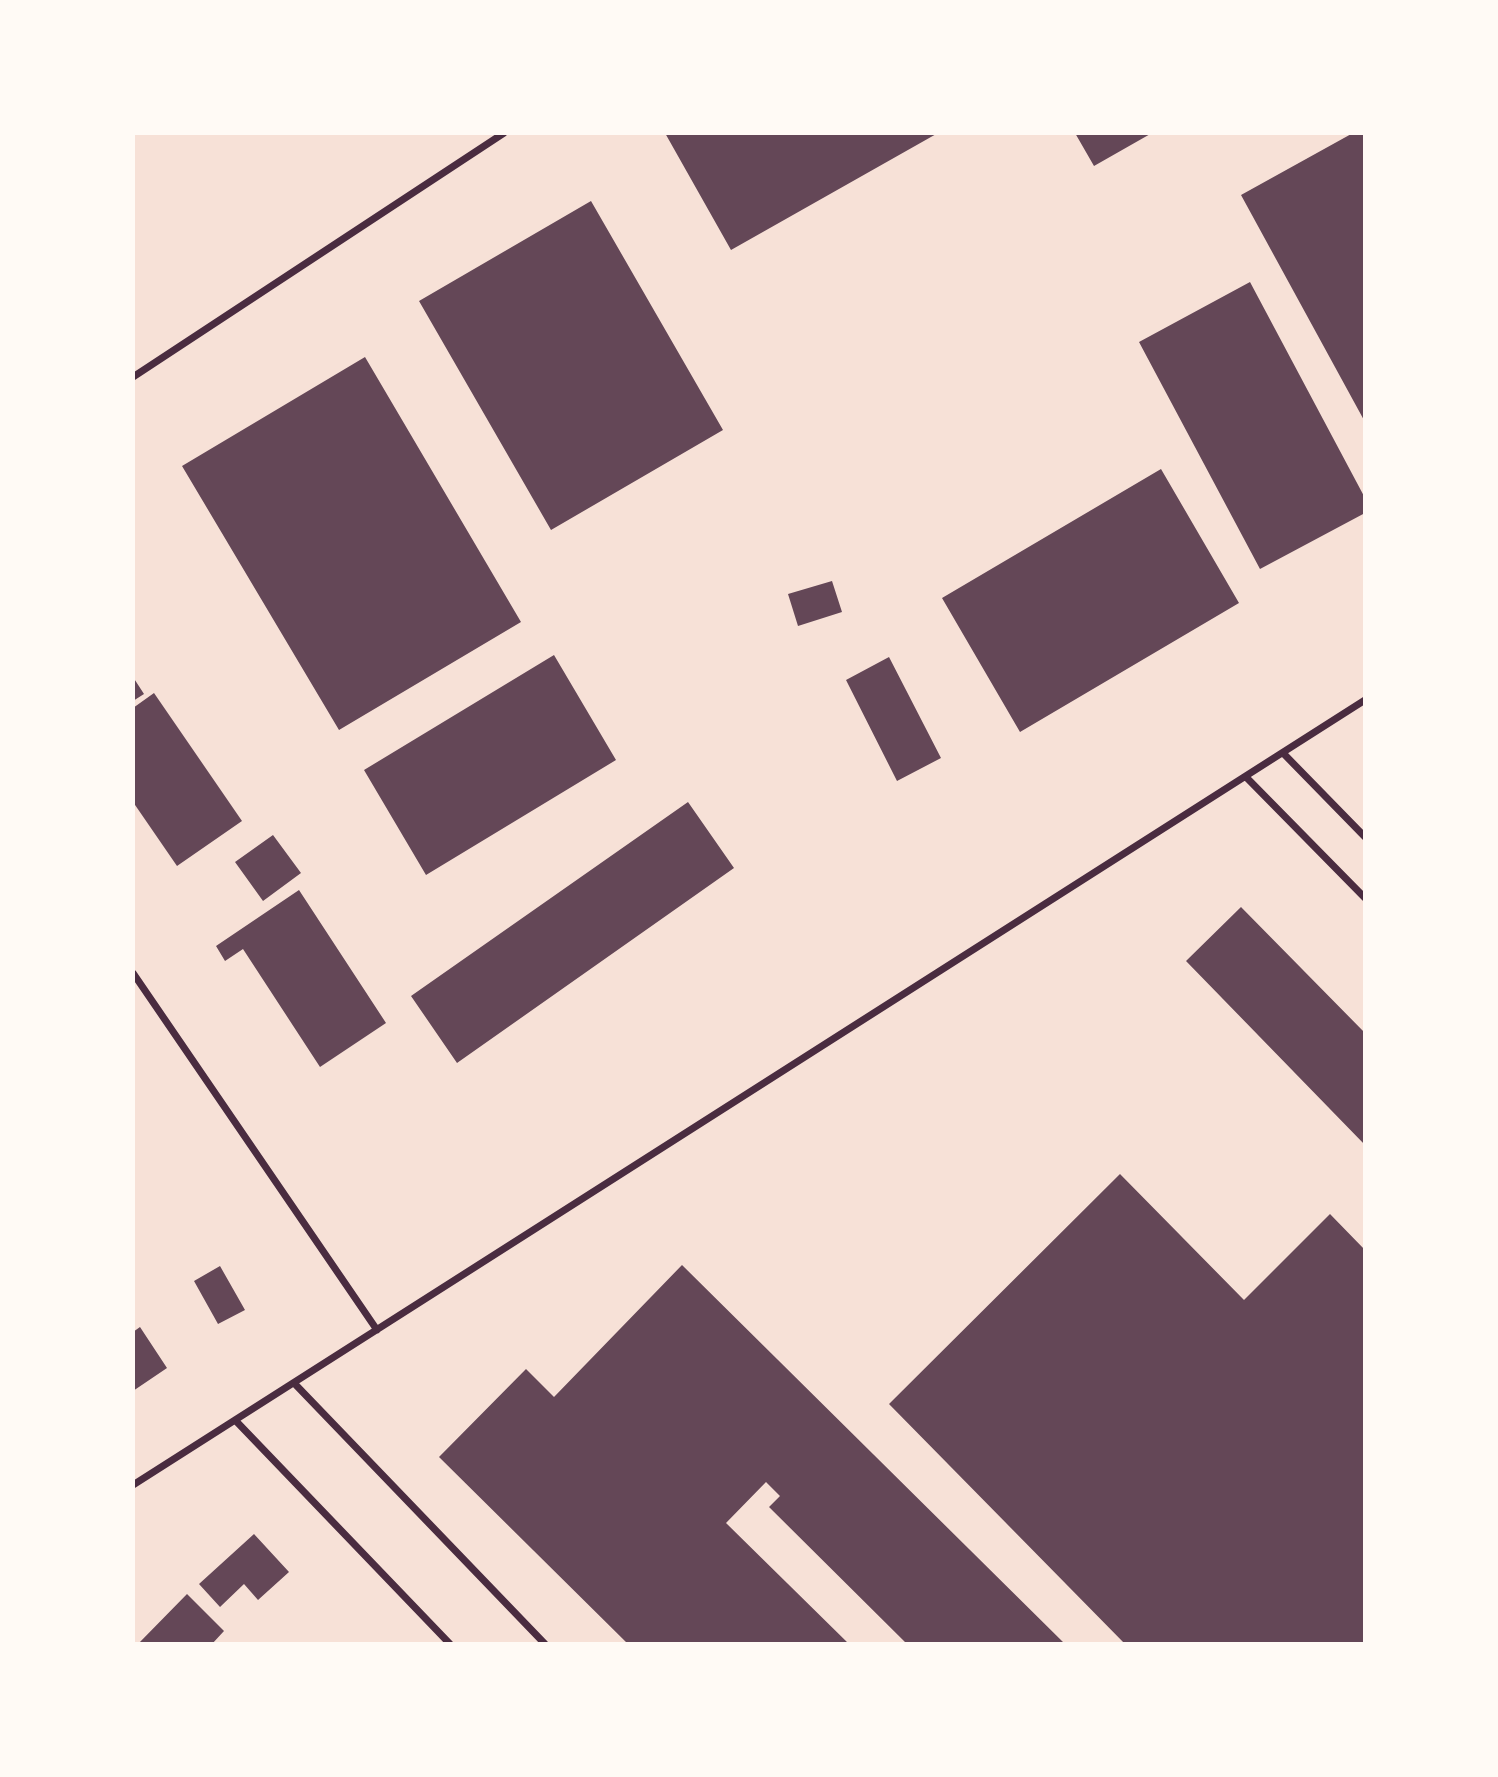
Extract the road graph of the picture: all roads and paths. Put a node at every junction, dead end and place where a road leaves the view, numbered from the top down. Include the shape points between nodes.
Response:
1 (504, 133) edge
2 (133, 377) edge
3 (1365, 700) edge
4 (1283, 753) junction
5 (1246, 777) junction
6 (1365, 837) edge
7 (1365, 898) edge
8 (133, 973) edge
9 (377, 1330) junction
10 (294, 1383) junction
11 (235, 1420) junction
12 (133, 1485) edge
13 (450, 1644) edge
14 (545, 1644) edge

1 - 2 street
3 - 4 street
4 - 5 street
4 - 6 street
5 - 7 street
5 - 9 street
8 - 9 street
9 - 10 street
10 - 11 street
10 - 14 street
11 - 12 street
11 - 13 street

